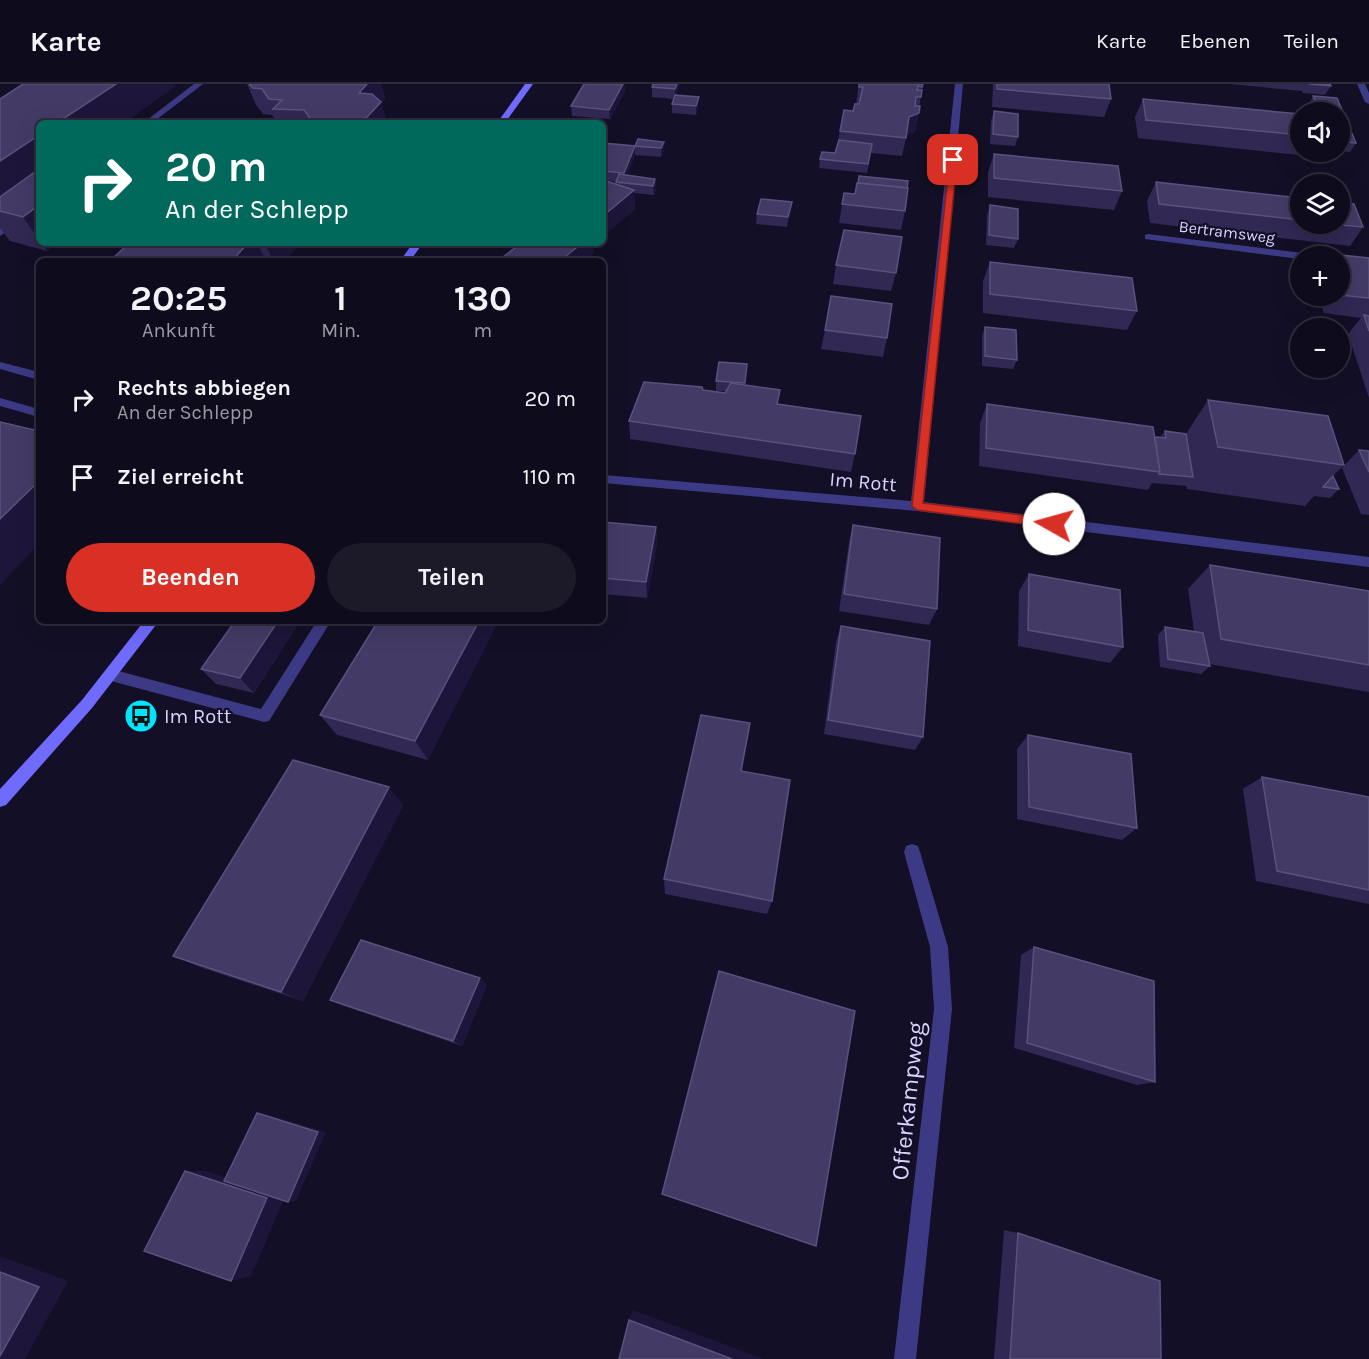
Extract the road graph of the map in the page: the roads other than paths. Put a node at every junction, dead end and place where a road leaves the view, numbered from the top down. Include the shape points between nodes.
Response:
1 (199, 84) edge
2 (529, 84) edge
3 (959, 84) edge
4 (1361, 84) edge
5 (1369, 102) edge
6 (151, 120) edge
7 (503, 120) edge
8 (36, 206) edge
9 (0, 233) edge
10 (1148, 237) dead end
11 (1290, 254) edge
12 (0, 365) edge
13 (36, 375) edge
14 (0, 402) edge
15 (36, 412) edge
16 (606, 479) edge
17 (917, 506) junction
18 (1369, 562) edge
19 (150, 624) edge
20 (322, 624) edge
21 (111, 675) junction
22 (0, 800) edge
23 (912, 852) dead end
24 (905, 1359) edge

1 - 6 street
2 - 7 main road
3 - 17 street
4 - 5 street
8 - 9 street
10 - 11 street, Bertramsweg
12 - 13 street
14 - 15 street
16 - 17 street, Im Rott
17 - 18 street, Im Rott
19 - 21 main road
20 - 21 street via 264,716
21 - 22 main road
23 - 24 street, Offerkampweg via 939,946 943,1009

